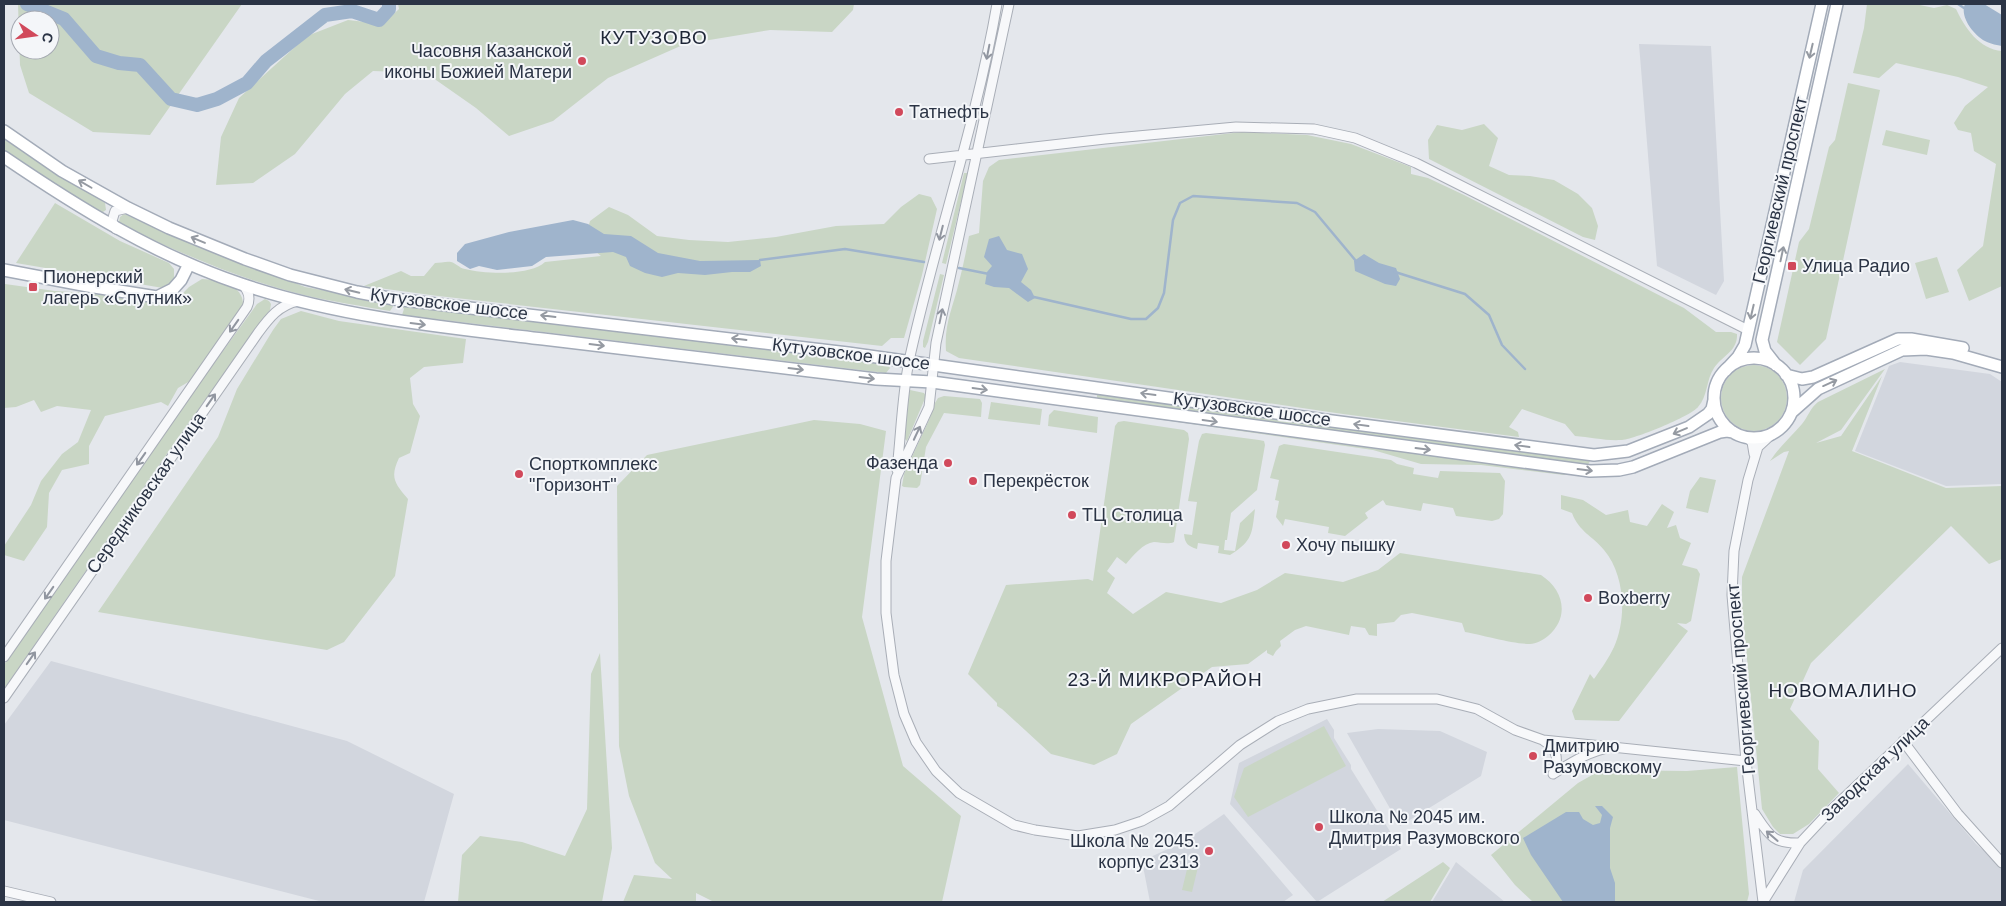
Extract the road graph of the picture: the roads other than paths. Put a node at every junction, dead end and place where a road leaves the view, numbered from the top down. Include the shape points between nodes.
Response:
1 (997, 4) edge
2 (1009, 4) edge
3 (1822, 4) edge
4 (1838, 4) edge
5 (4, 131) edge
6 (977, 153) junction
7 (961, 155) junction
8 (4, 157) edge
9 (929, 159) dead end
10 (128, 208) junction
11 (116, 229) junction
12 (189, 264) junction
13 (4, 270) edge
14 (241, 284) junction
15 (394, 299) junction
16 (299, 301) junction
17 (392, 320) junction
18 (1748, 330) junction
19 (909, 361) junction
20 (933, 364) junction
21 (1776, 365) junction
22 (2002, 367) edge
23 (1725, 371) junction
24 (1786, 375) junction
25 (906, 381) junction
26 (932, 382) junction
27 (1714, 400) junction
28 (1792, 412) junction
29 (1733, 432) junction
30 (1771, 435) junction
31 (1747, 438) junction
32 (1754, 457) junction
33 (896, 478) junction
34 (2002, 648) edge
35 (4, 657) edge
36 (4, 698) edge
37 (1543, 740) junction
38 (1904, 742) junction
39 (1612, 747) junction
40 (1746, 761) junction
41 (1754, 811) junction
42 (1800, 843) junction
43 (2002, 863) edge
44 (4, 890) edge
45 (51, 902) edge
46 (1763, 902) edge

1 -> 7 street
2 - 6 street
3 -> 18 main road, Георгиевский проспект
21 -> 4 main road, Георгиевский проспект via 1765,351 1762,340
10 -> 5 main road, Кутузовское шоссе via 62,171
6 - 7 street
6 - 18 street via 1236,127 1314,129 1355,138 1416,164
20 -> 6 street
7 - 9 street
7 -> 19 street
8 - 11 main road, Кутузовское шоссе via 69,202
10 - 11 street via 116,211 112,220
15 -> 10 main road, Кутузовское шоссе via 290,275
11 - 12 main road, Кутузовское шоссе
12 - 13 main road via 174,289 157,297
12 - 14 main road, Кутузовское шоссе
14 - 16 main road, Кутузовское шоссе
14 -> 35 street, Середниковская улица via 249,296 246,307
15 - 17 main road via 399,306
19 -> 15 main road, Кутузовское шоссе
16 - 17 main road, Кутузовское шоссе
36 -> 16 street, Середниковская улица via 258,333 279,308
17 -> 25 main road, Кутузовское шоссе
18 - 23 main road, Георгиевский проспект via 1744,348
19 - 20 main road, Кутузовское шоссе
19 - 25 street
20 - 26 street
27 -> 20 main road, Кутузовское шоссе via 1708,414 1689,427 1628,451 1594,455
21 - 23 main road via 1752,359 1738,362
21 - 24 main road
22 - 24 main road via 1968,349 1910,339 1898,340 1813,378
28 -> 22 main road via 1818,389 1902,350 1953,353
23 - 27 main road via 1717,384
24 - 28 main road via 1794,395
25 - 26 main road, Кутузовское шоссе
25 - 33 street
26 -> 29 main road, Кутузовское шоссе via 1590,471 1619,470 1720,432
33 -> 26 street via 929,407
27 - 29 main road via 1722,422
28 - 30 main road
29 - 31 main road
30 - 31 main road
30 - 32 street via 1758,447
31 - 32 street via 1754,447
32 - 40 street, Георгиевский проспект via 1732,574
33 - 37 street via 886,561 886,613 890,653 904,714 916,742 943,778 975,804 1014,825 1078,836 1115,830 1142,821 1169,806 1240,745 1272,724 1308,709 1358,698 1437,698 1477,709 1515,730
34 - 38 street, Заводская улица
37 - 39 street
37 - 39 street via 1556,751 1553,774 1595,750
38 - 42 street, Заводская улица
38 - 43 street via 1958,814
39 - 40 street
40 - 41 street, Георгиевский проспект
42 -> 41 street via 1778,842 1768,834
41 - 46 street, Георгиевский проспект
42 - 46 street, Заводская улица
44 - 45 street

